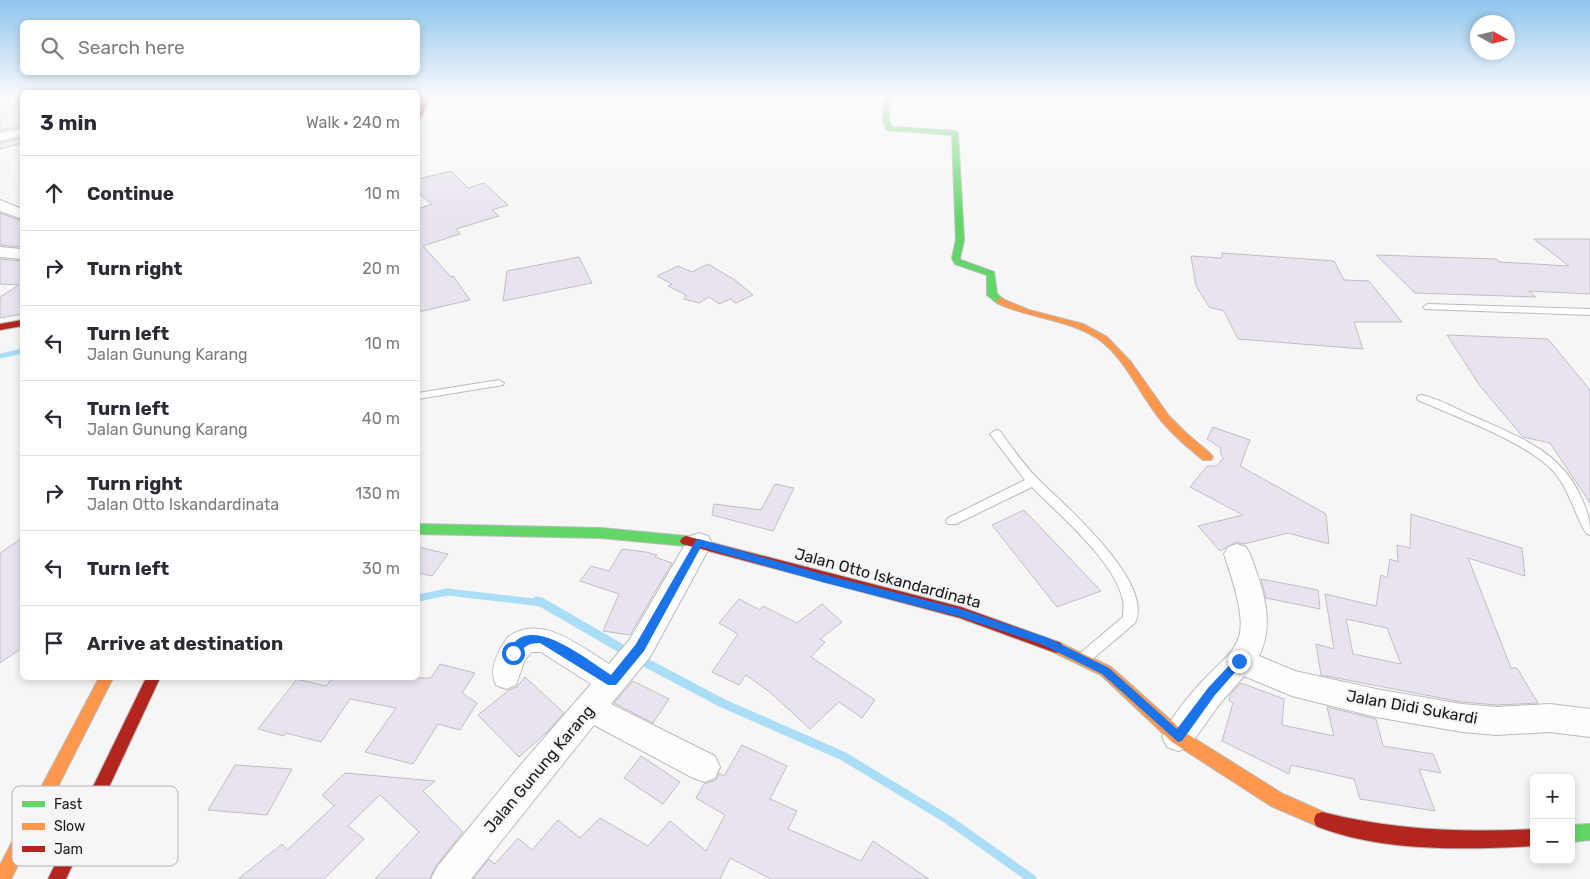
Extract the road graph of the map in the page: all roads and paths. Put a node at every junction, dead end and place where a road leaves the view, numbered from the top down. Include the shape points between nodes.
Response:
1 (955, 137) edge
2 (0, 163) edge
3 (0, 174) edge
4 (0, 205) edge
5 (20, 213) edge
6 (0, 252) edge
7 (20, 254) edge
8 (1428, 307) dead end
9 (1590, 312) edge
10 (20, 323) edge
11 (0, 327) edge
12 (499, 383) dead end
13 (420, 396) edge
14 (1422, 398) dead end
15 (996, 434) dead end
16 (1207, 457) dead end
17 (1032, 481) junction
18 (952, 521) dead end
19 (420, 529) edge
20 (1590, 530) edge
21 (699, 543) junction
22 (1237, 554) dead end
23 (1083, 659) junction
24 (1239, 661) junction
25 (627, 663) junction
26 (506, 676) dead end
27 (105, 680) edge
28 (152, 680) edge
29 (590, 708) junction
30 (1590, 723) edge
31 (1178, 737) junction
32 (704, 767) dead end
33 (50, 786) edge
34 (101, 786) edge
35 (1590, 832) edge
36 (1575, 834) edge
37 (1530, 837) edge
38 (12, 860) edge
39 (63, 866) edge
40 (2, 879) edge
41 (57, 879) edge
42 (449, 879) edge

1 - 16 main road via 960,240 958,262 991,274 992,295 1002,302 1084,327 1100,336 1141,381 1169,423
2 - 3 path via 12,170
4 - 5 street
6 - 7 street
8 - 9 lane
10 - 11 main road
12 - 13 lane
14 - 20 lane via 1548,460 1563,475
15 - 17 lane
17 - 18 lane
17 - 23 lane via 1092,541 1113,567 1131,600 1130,619
19 - 21 main road, Jalan Otto Iskandardinata via 619,534
21 - 23 main road, Jalan Otto Iskandardinata via 970,616 1044,641
21 - 25 street, Jalan Gunung Karang
22 - 24 street via 1249,594 1253,638
23 - 31 main road, Jalan Otto Iskandardinata via 1106,671
24 - 30 street, Jalan Didi Sukardi via 1292,683 1386,705 1462,718 1498,721 1550,718
24 - 31 street
25 - 26 street via 530,639 516,648 508,661
25 - 29 street, Jalan Gunung Karang
27 - 33 main road
28 - 34 main road
29 - 32 street
29 - 42 street, Jalan Gunung Karang
31 - 37 main road, Jalan Otto Iskandardinata via 1277,800 1355,830 1438,840
35 - 36 main road
38 - 40 main road
39 - 41 main road

